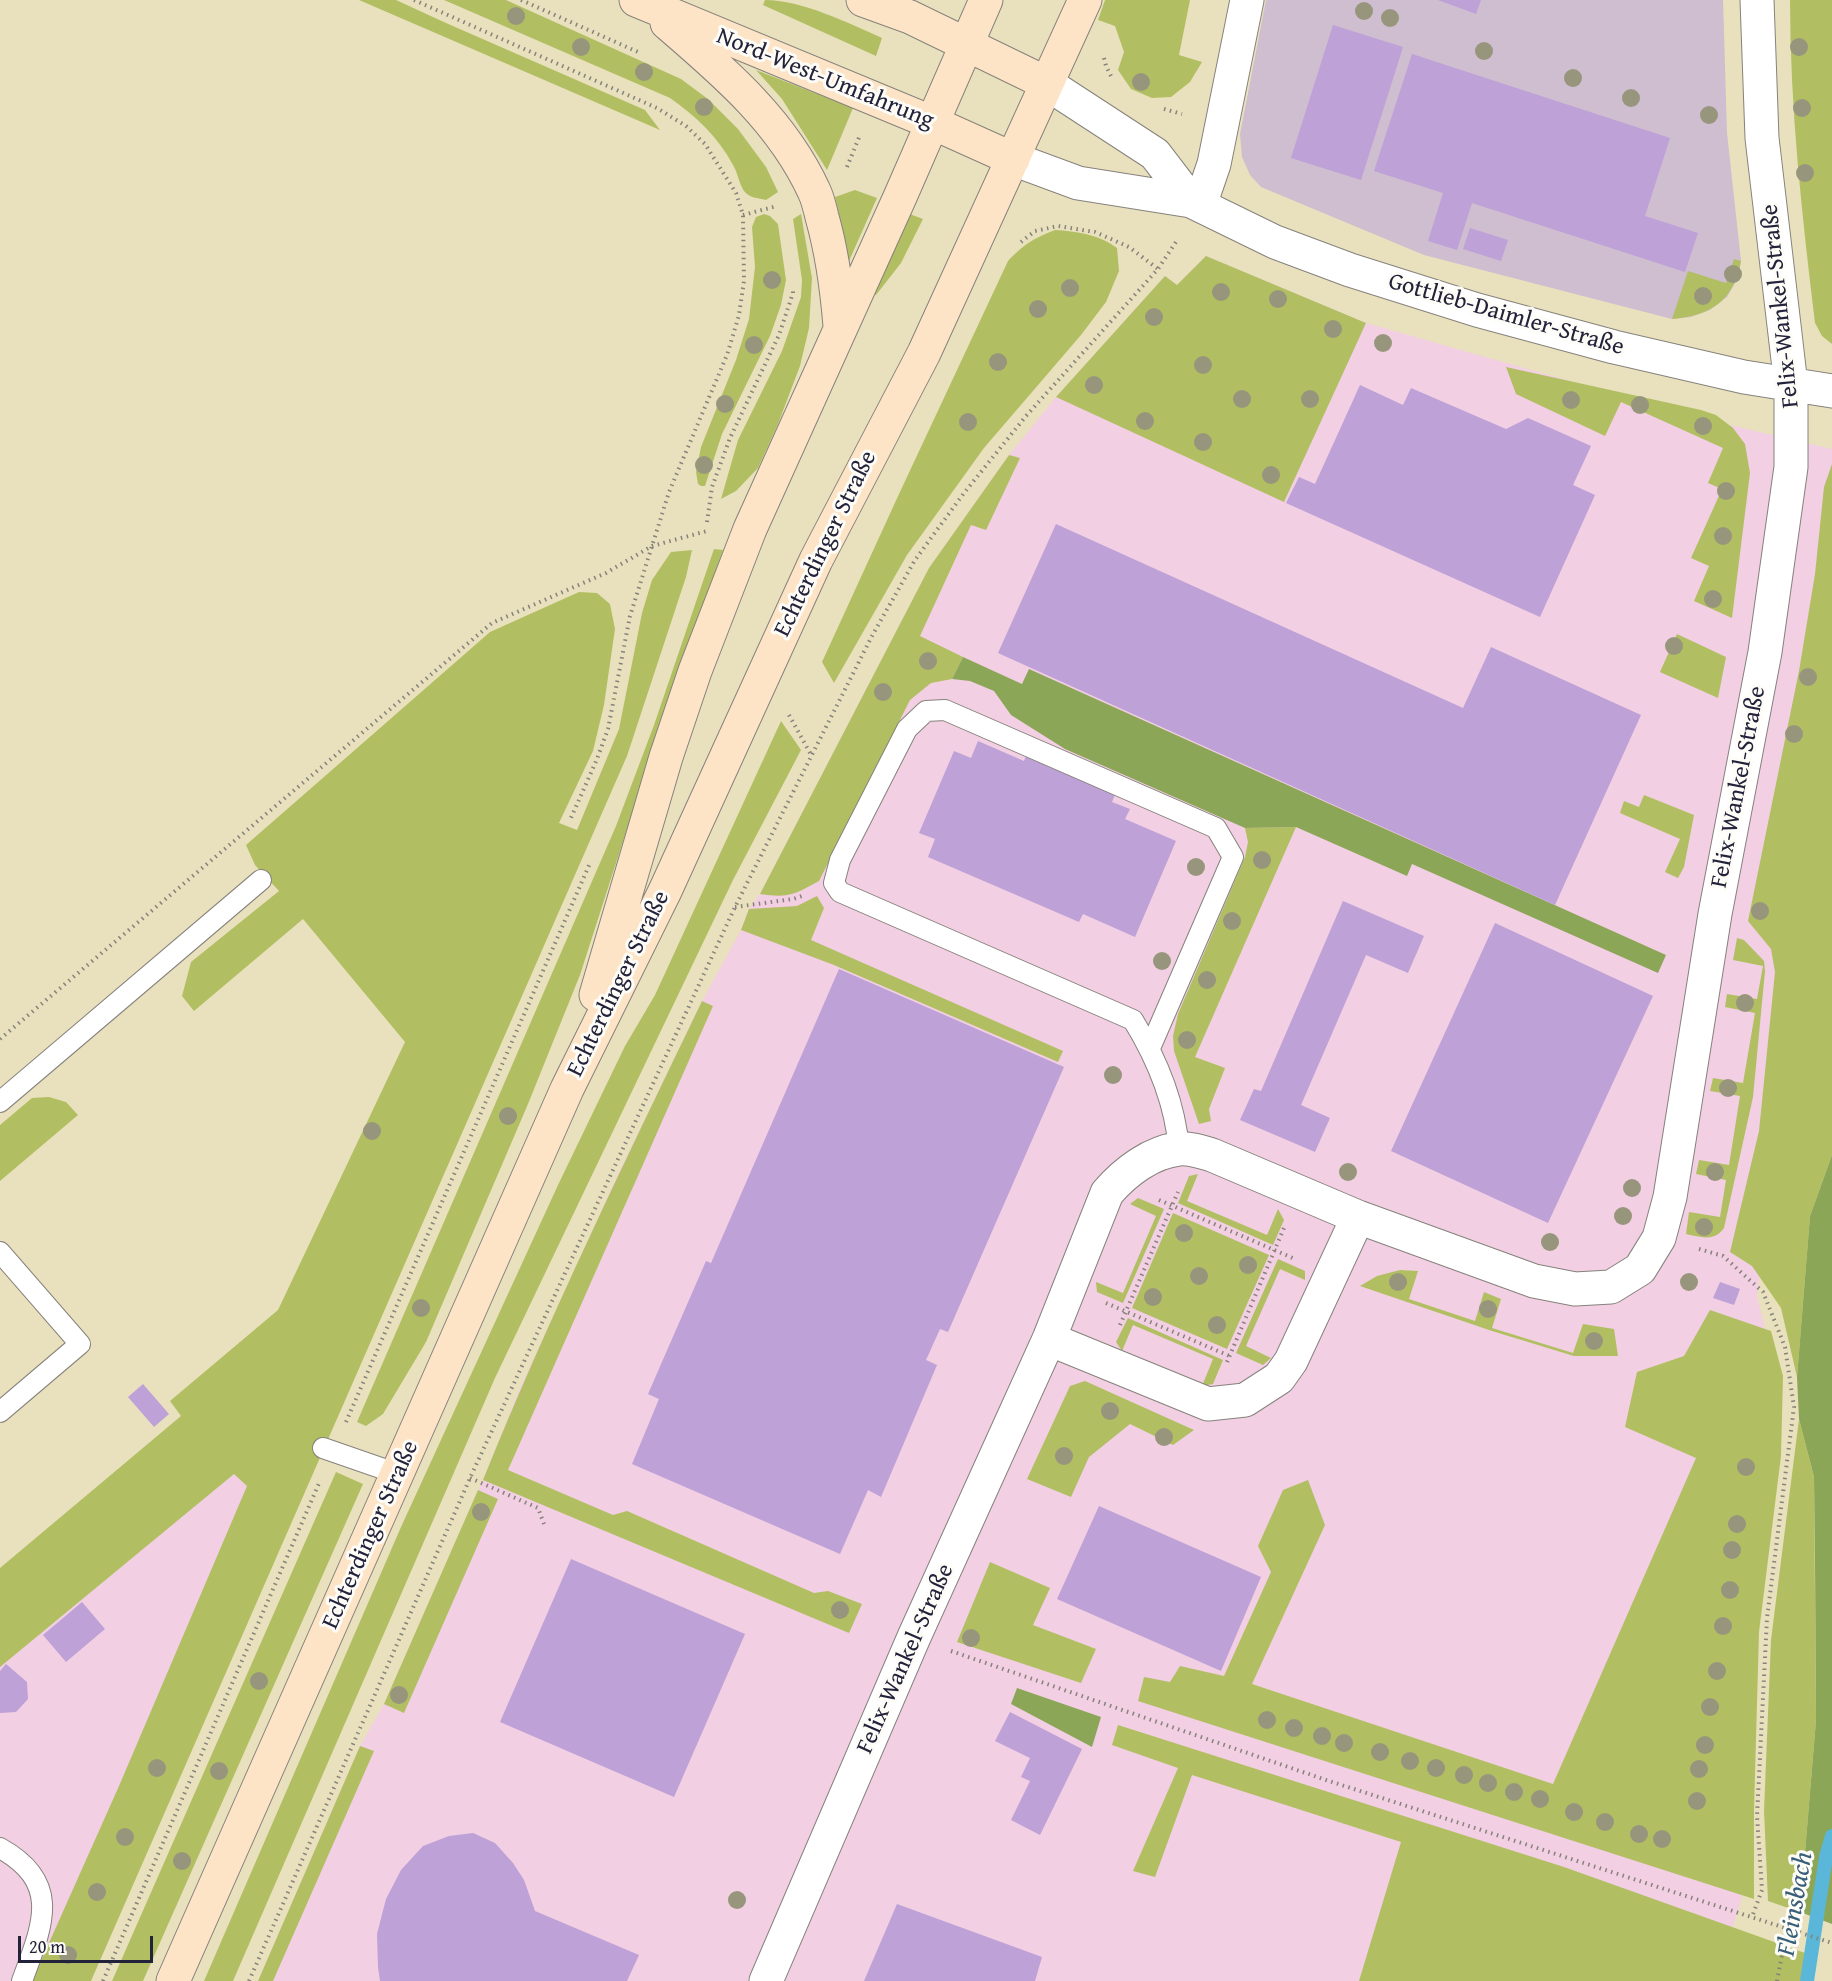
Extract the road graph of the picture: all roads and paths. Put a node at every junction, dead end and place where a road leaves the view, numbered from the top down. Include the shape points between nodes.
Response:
1 (414, 0) edge
2 (863, 0) edge
3 (986, 0) edge
4 (1247, 0) edge
5 (1757, 0) edge
6 (640, 2) edge
7 (1079, 13) edge
8 (966, 45) junction
9 (1115, 82) dead end
10 (1046, 83) junction
11 (1161, 108) dead end
12 (933, 123) junction
13 (1222, 126) junction
14 (1013, 159) junction
15 (1196, 203) junction
16 (784, 204) dead end
17 (743, 215) junction
18 (792, 282) dead end
19 (840, 326) junction
20 (1791, 385) junction
21 (1832, 391) edge
22 (750, 529) junction
23 (706, 531) junction
24 (704, 542) dead end
25 (652, 546) junction
26 (571, 818) dead end
27 (593, 855) dead end
28 (261, 880) dead end
29 (793, 899) dead end
30 (735, 907) junction
31 (0, 1039) edge
32 (1150, 1048) junction
33 (567, 1089) junction
34 (0, 1102) edge
35 (1187, 1150) junction
36 (1117, 1182) junction
37 (1300, 1192) junction
38 (1171, 1206) junction
39 (1358, 1217) junction
40 (1659, 1238) junction
41 (1275, 1251) junction
42 (0, 1252) edge
43 (1332, 1275) junction
44 (1070, 1287) junction
45 (1126, 1311) junction
46 (1049, 1339) junction
47 (1229, 1356) junction
48 (1104, 1362) junction
49 (1279, 1378) junction
50 (1208, 1404) junction
51 (0, 1412) edge
52 (328, 1449) junction
53 (398, 1474) junction
54 (470, 1478) junction
55 (544, 1524) dead end
56 (914, 1637) junction
57 (0, 1848) edge
58 (1752, 1917) junction
59 (1786, 1928) junction
60 (1832, 1943) edge
61 (22, 1981) edge
62 (103, 1981) edge
63 (173, 1981) edge
64 (249, 1981) edge
65 (766, 1981) edge
66 (1777, 1981) edge

1 - 17 path via 657,108 686,126 721,167
2 - 8 main road via 910,17
3 - 8 main road, Echterdinger Straße
4 - 13 street
5 - 20 street, Felix-Wankel-Straße via 1762,138
6 - 12 main road, Nord-West-Umfahrung
6 - 19 main road via 750,97 774,125 802,169 815,192 829,240
7 - 9 path via 1100,42
7 - 10 main road, Echterdinger Straße
8 - 10 main road
8 - 12 main road, Echterdinger Straße
10 - 14 main road, Echterdinger Straße
10 - 15 street, Gottlieb-Daimler-Straße via 1155,154
11 - 13 path
12 - 14 main road, Nord-West-Umfahrung
12 - 19 main road, Echterdinger Straße
13 - 15 street via 1214,164
14 - 15 street, Gottlieb-Daimler-Straße via 1078,183
14 - 33 main road, Echterdinger Straße via 924,352 816,560 665,891
15 - 20 street, Gottlieb-Daimler-Straße via 1275,242 1412,291 1614,347
15 - 30 path via 1158,269 1026,416 915,560 872,636
16 - 17 path
17 - 25 path via 744,281 739,315 669,492
18 - 23 path via 793,293 779,335 711,487
19 - 22 main road, Echterdinger Straße
20 - 21 street, Gottlieb-Daimler-Straße
20 - 40 street, Felix-Wankel-Straße via 1791,467 1765,652 1715,914 1670,1197
22 - 23 path
22 - 33 main road, Echterdinger Straße via 687,692
23 - 24 path
23 - 25 path
25 - 26 path via 630,616 608,729
25 - 31 path via 606,573 492,623
27 - 52 path
28 - 34 lane
29 - 30 path
30 - 54 path
32 - 32 lane via 1133,1020 840,892 834,883 840,860 907,729 926,711 945,710 1216,828 1233,857
32 - 35 lane
33 - 53 main road, Echterdinger Straße
35 - 36 street, Felix-Wankel-Straße via 1148,1159
35 - 37 street, Felix-Wankel-Straße via 1212,1155
35 - 38 path
36 - 38 path
36 - 44 street, Felix-Wankel-Straße via 1107,1193
37 - 39 street, Felix-Wankel-Straße
37 - 41 path
38 - 41 path
38 - 45 path
39 - 40 street, Felix-Wankel-Straße via 1534,1281 1575,1289 1611,1287 1640,1269
39 - 43 street
40 - 58 path via 1723,1256 1763,1292 1785,1347 1794,1407 1767,1618 1757,1816 1762,1890
41 - 43 path
41 - 47 path
42 - 51 lane via 80,1344
43 - 49 street
44 - 45 path
44 - 46 street, Felix-Wankel-Straße
45 - 47 path
45 - 48 path
46 - 48 street
46 - 56 street, Felix-Wankel-Straße
47 - 49 path
47 - 50 path
48 - 50 street
49 - 50 street via 1245,1400
52 - 53 lane
52 - 62 path
53 - 63 main road, Echterdinger Straße
54 - 55 path via 538,1508
54 - 64 path
56 - 58 path via 1326,1780
56 - 65 street, Felix-Wankel-Straße
57 - 61 lane via 32,1873 41,1890 43,1916
58 - 59 path
59 - 60 path
59 - 66 path

